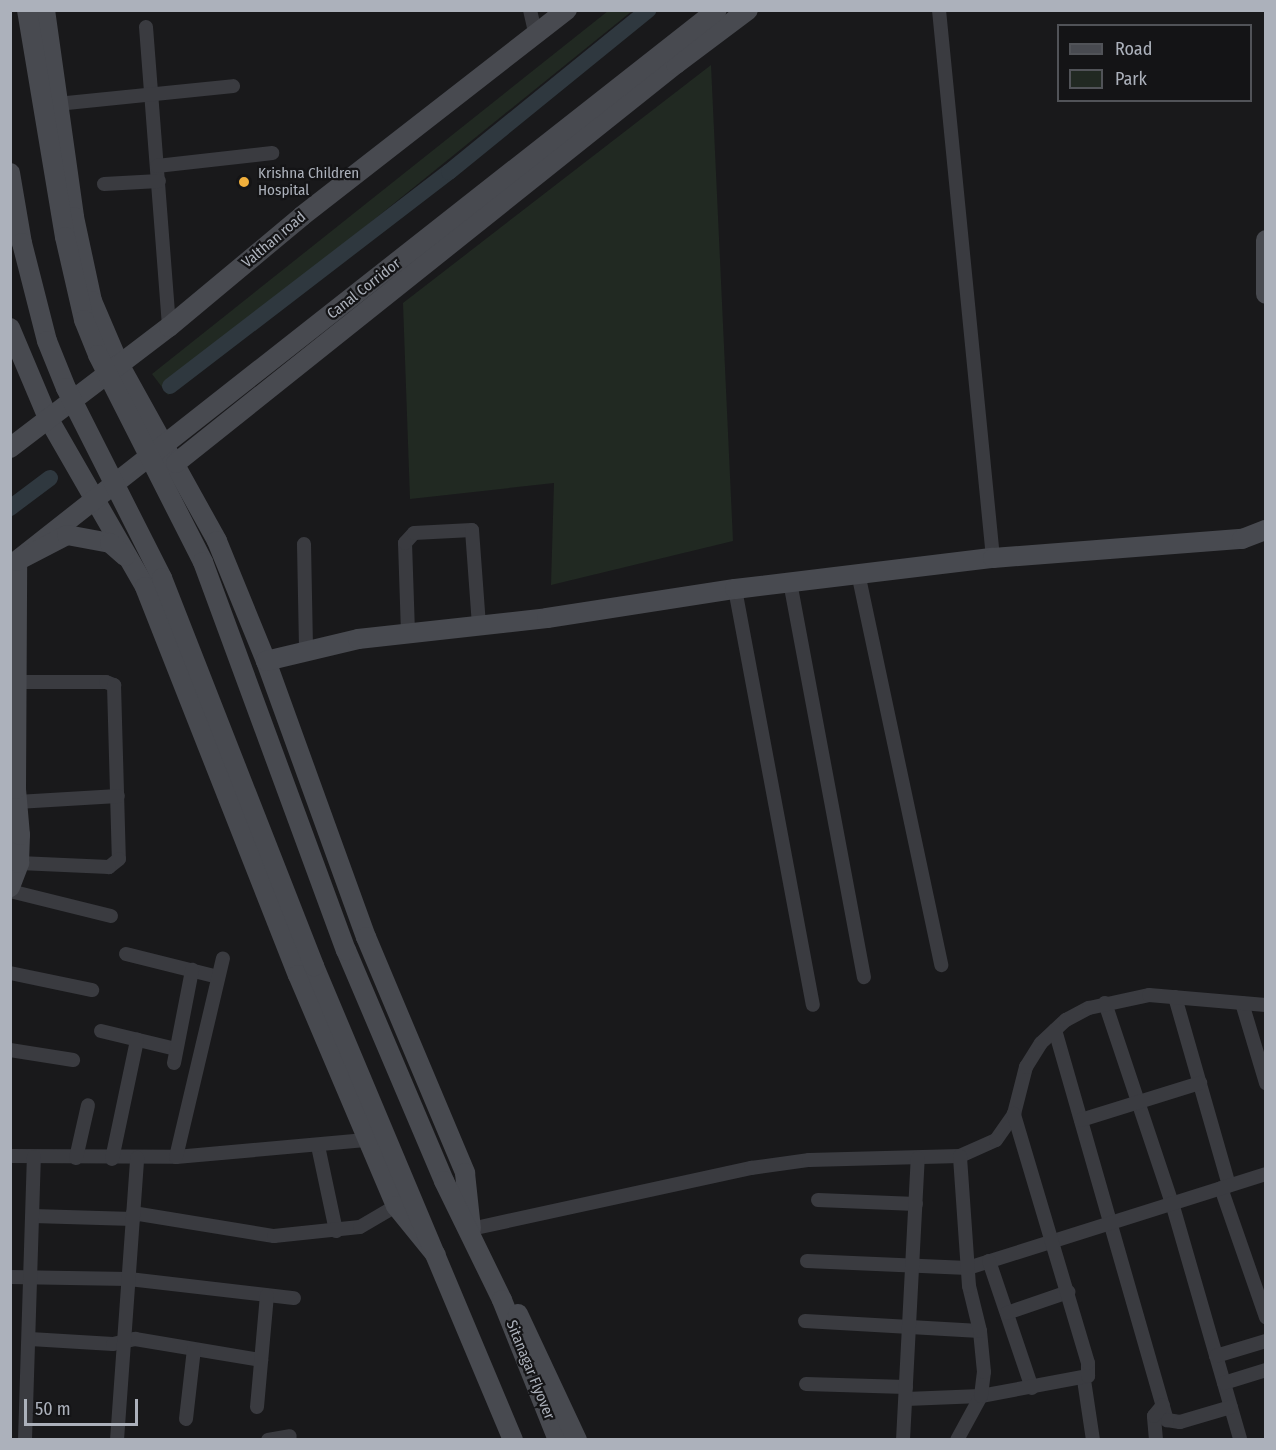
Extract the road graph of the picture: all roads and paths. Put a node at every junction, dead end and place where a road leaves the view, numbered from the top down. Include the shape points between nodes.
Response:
1 (27, 10) edge
2 (45, 10) edge
3 (530, 10) edge
4 (567, 10) edge
5 (717, 10) edge
6 (748, 10) edge
7 (939, 10) edge
8 (146, 27) dead end
9 (536, 35) junction
10 (233, 86) dead end
11 (151, 93) junction
12 (57, 104) junction
13 (272, 153) dead end
14 (157, 166) junction
15 (10, 173) edge
16 (159, 181) junction
17 (104, 184) dead end
18 (1266, 240) edge
19 (1266, 294) edge
20 (170, 327) junction
21 (10, 328) edge
22 (119, 364) junction
23 (48, 418) junction
24 (165, 446) junction
25 (10, 448) edge
26 (176, 464) junction
27 (96, 498) junction
28 (1266, 530) edge
29 (304, 544) dead end
30 (993, 558) junction
31 (130, 560) junction
32 (14, 564) edge
33 (858, 573) junction
34 (790, 582) junction
35 (735, 589) junction
36 (479, 626) junction
37 (408, 633) junction
38 (306, 649) junction
39 (266, 661) junction
40 (17, 682) junction
41 (118, 796) junction
42 (14, 802) edge
43 (19, 863) junction
44 (10, 889) edge
45 (111, 916) dead end
46 (126, 954) dead end
47 (223, 958) dead end
48 (941, 965) dead end
49 (192, 970) junction
50 (10, 973) edge
51 (218, 977) junction
52 (864, 977) dead end
53 (92, 990) dead end
54 (1175, 997) junction
55 (1105, 1003) junction
56 (1242, 1003) junction
57 (813, 1005) dead end
58 (1266, 1005) edge
59 (1055, 1030) junction
60 (101, 1031) dead end
61 (137, 1040) junction
62 (10, 1050) edge
63 (73, 1060) dead end
64 (1200, 1083) junction
65 (1266, 1083) edge
66 (1138, 1102) junction
67 (88, 1105) dead end
68 (1014, 1114) junction
69 (1081, 1120) junction
70 (368, 1140) junction
71 (318, 1146) junction
72 (10, 1156) edge
73 (960, 1156) junction
74 (34, 1157) junction
75 (176, 1157) junction
76 (76, 1158) junction
77 (137, 1158) junction
78 (918, 1158) junction
79 (112, 1159) junction
80 (1266, 1174) edge
81 (1225, 1186) junction
82 (818, 1200) dead end
83 (1172, 1203) junction
84 (916, 1204) junction
85 (396, 1206) junction
86 (33, 1216) junction
87 (133, 1216) junction
88 (1111, 1223) junction
89 (471, 1229) junction
90 (336, 1231) junction
91 (1052, 1241) junction
92 (436, 1256) junction
93 (807, 1261) dead end
94 (989, 1262) junction
95 (912, 1267) junction
96 (968, 1268) junction
97 (10, 1277) edge
98 (32, 1278) junction
99 (129, 1279) junction
100 (1068, 1292) junction
101 (267, 1295) junction
102 (294, 1298) dead end
103 (502, 1300) junction
104 (1007, 1312) junction
105 (1265, 1313) edge
106 (805, 1321) dead end
107 (909, 1328) junction
108 (980, 1331) junction
109 (30, 1339) junction
110 (1266, 1341) edge
111 (124, 1342) junction
112 (194, 1349) junction
113 (1216, 1356) junction
114 (261, 1360) junction
115 (1266, 1370) edge
116 (488, 1380) junction
117 (1084, 1380) junction
118 (1224, 1383) junction
119 (806, 1384) dead end
120 (1032, 1388) junction
121 (906, 1393) junction
122 (981, 1396) junction
123 (1163, 1405) junction
124 (256, 1407) dead end
125 (1231, 1407) junction
126 (186, 1419) dead end
127 (290, 1436) dead end
128 (1240, 1438) edge
129 (26, 1440) edge
130 (117, 1440) edge
131 (268, 1440) edge
132 (499, 1440) edge
133 (513, 1440) edge
134 (558, 1440) edge
135 (577, 1440) edge
136 (903, 1440) edge
137 (957, 1440) edge
138 (1093, 1440) edge
139 (1155, 1440) edge

1 - 89 main road, bridge via 65,237 84,320 98,356 203,562 346,950 444,1181
2 - 12 main road
3 - 9 street
4 - 9 main road, Valthan road
5 - 24 main road, Canal Corridor
6 - 26 main road
7 - 30 street
8 - 11 street
9 - 20 main road, Valthan road via 302,216
10 - 11 street
11 - 12 street
11 - 14 street
12 - 22 main road via 84,272
13 - 14 street
14 - 16 street
15 - 92 main road, bridge via 22,243 47,341 66,388 162,578 314,966
16 - 17 street
16 - 20 street
18 - 19 main road
20 - 22 main road, Valthan road
21 - 23 main road
22 - 23 main road, Valthan road
22 - 24 main road
23 - 25 main road, Valthan road
23 - 27 main road
24 - 26 main road
24 - 27 main road, Canal Corridor
26 - 39 main road via 217,541
27 - 31 main road
27 - 32 main road, Canal Corridor
28 - 30 main road via 1242,539
29 - 38 street
30 - 33 main road
31 - 32 main road via 110,543 67,535
31 - 70 main road via 145,587 298,975
32 - 40 main road
33 - 34 main road
33 - 48 street
34 - 35 main road
34 - 52 street
35 - 36 main road
35 - 57 street
36 - 37 main road
36 - 37 street via 472,530 414,533 405,543
37 - 38 main road
38 - 39 main road
39 - 89 main road via 366,937 465,1173
40 - 41 street via 114,685
40 - 42 main road
41 - 42 street
41 - 43 street via 117,865
42 - 43 main road
43 - 44 main road
44 - 45 street
46 - 49 street
47 - 51 street
49 - 51 street
49 - 61 street via 175,1056
50 - 53 street
51 - 75 street
54 - 55 street via 1149,995
54 - 56 street
54 - 64 street
55 - 59 street via 1066,1020
55 - 66 street
56 - 58 street
56 - 65 street
59 - 68 street via 1026,1067
59 - 69 street
60 - 61 street
61 - 79 street
62 - 63 street
64 - 66 street
64 - 81 street
66 - 69 street
66 - 83 street
67 - 76 street
68 - 73 street via 996,1140
68 - 91 street
69 - 88 street
70 - 71 street
70 - 85 main road
71 - 75 street
71 - 90 street
72 - 74 street
73 - 78 street
73 - 96 street
74 - 76 street
74 - 86 street
75 - 77 street
76 - 79 street
77 - 79 street
77 - 87 street
78 - 84 street
78 - 89 street via 808,1160 751,1168
80 - 81 street
81 - 83 street
81 - 105 street
82 - 84 street
83 - 88 street
83 - 113 street
84 - 95 street
85 - 90 street via 360,1227
85 - 92 main road
86 - 87 street
86 - 98 street
87 - 90 street via 274,1236
87 - 99 street
88 - 91 street
88 - 123 street
89 - 103 main road, Sitanagar Flyover
91 - 94 street
91 - 100 street
92 - 116 main road
93 - 95 street
94 - 96 street
94 - 104 street
95 - 96 street
95 - 107 street
96 - 108 street
97 - 98 street
98 - 99 street
98 - 109 street
99 - 101 street
99 - 111 street
100 - 104 street
100 - 117 street via 1090,1371
101 - 102 street
101 - 114 street
103 - 134 main road, Sitanagar Flyover
103 - 135 main road via 523,1318
104 - 120 street
106 - 107 street
107 - 108 street
107 - 121 street
108 - 122 street via 984,1372
109 - 111 street
109 - 129 street
110 - 113 street
111 - 112 street via 135,1339
111 - 130 street
112 - 114 street
112 - 126 street
113 - 118 street
114 - 124 street
115 - 118 street
116 - 132 main road via 484,1404
116 - 133 main road
117 - 120 street
117 - 138 street
118 - 125 street
119 - 121 street
120 - 122 street
121 - 122 street
121 - 136 street
122 - 137 street
123 - 125 street via 1167,1420 1173,1423
123 - 139 street via 1154,1416
125 - 128 street
127 - 131 street

